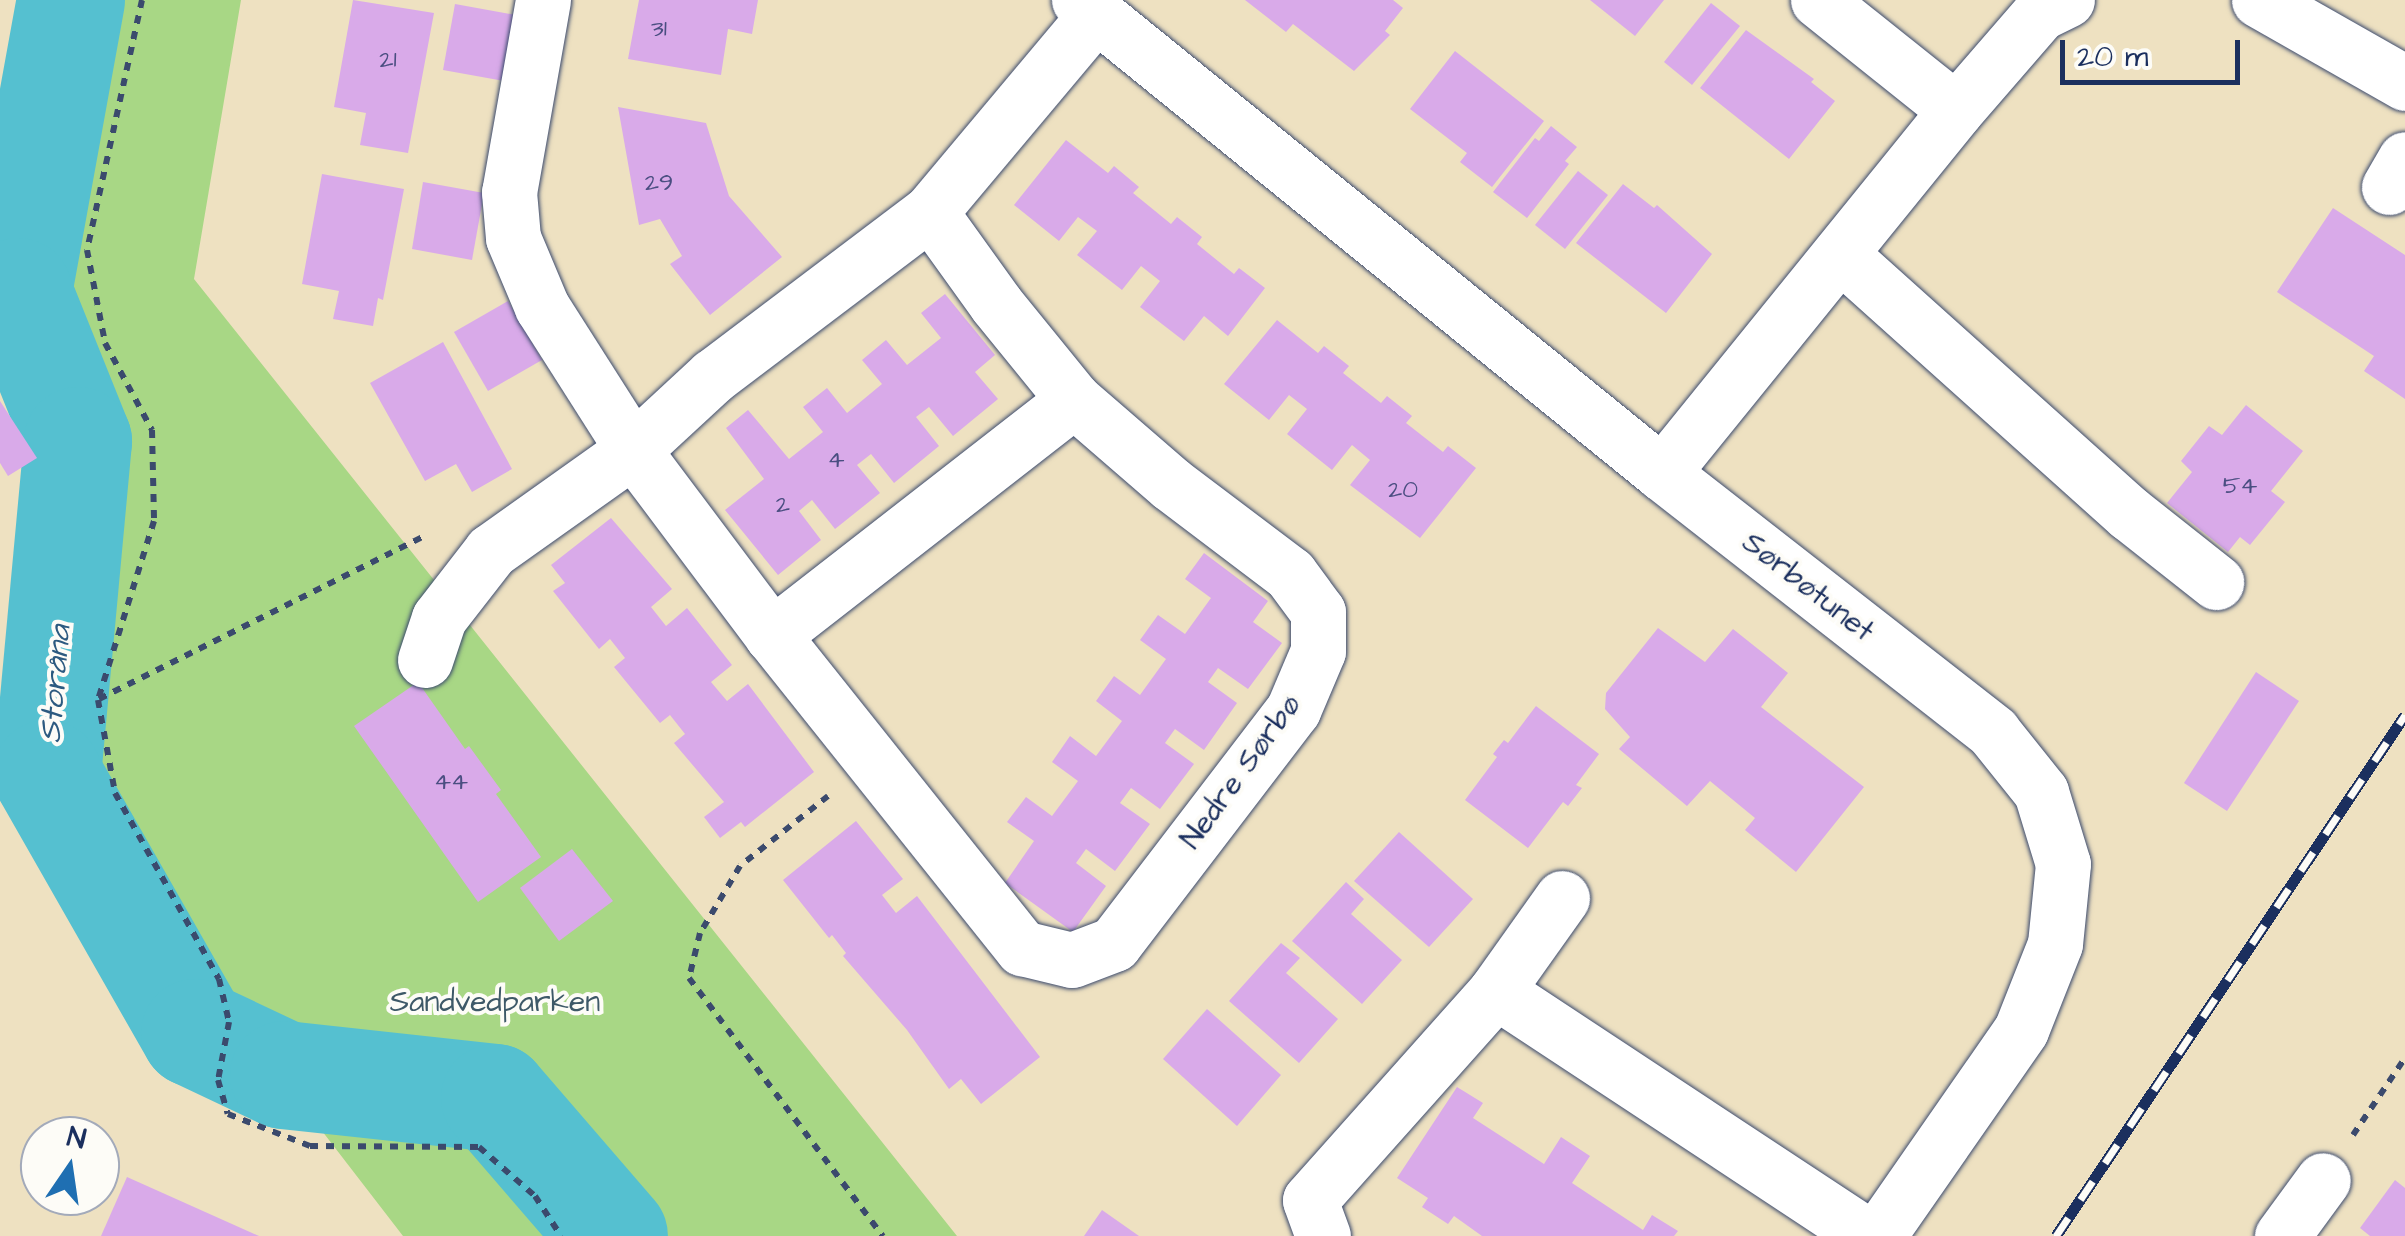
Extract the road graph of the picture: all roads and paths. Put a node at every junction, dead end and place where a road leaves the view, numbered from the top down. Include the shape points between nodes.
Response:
1 (142, 0) edge
2 (543, 0) edge
3 (1818, 0) edge
4 (2067, 0) edge
5 (2259, 0) edge
6 (1088, 7) edge
7 (2405, 82) edge
8 (1956, 110) junction
9 (930, 212) junction
10 (1840, 254) junction
11 (1074, 400) junction
12 (634, 450) junction
13 (1662, 473) junction
14 (491, 552) junction
15 (2216, 582) dead end
16 (772, 635) junction
17 (426, 660) dead end
18 (98, 700) junction
19 (872, 761) junction
20 (1562, 898) dead end
21 (1496, 991) junction
22 (2405, 1058) edge
23 (2322, 1180) joint
24 (1317, 1218) edge
25 (561, 1236) edge
26 (883, 1236) edge
27 (1866, 1236) edge
28 (1878, 1236) edge
29 (2282, 1236) edge

1 - 18 path via 87,250 105,342 152,430 154,521
2 - 12 street, Nedre Sørbø via 509,192 513,238 542,308
3 - 8 street
4 - 8 street via 2040,13
5 - 7 street
6 - 9 street
6 - 13 street
8 - 10 street
9 - 11 street, Nedre Sørbø
9 - 12 street via 713,376
10 - 13 street
10 - 15 street via 2130,514
11 - 16 street
11 - 19 street, Nedre Sørbø via 1290,574 1318,612 1318,651 1292,710 1114,944 1072,960 1022,948
12 - 14 street
12 - 16 street, Nedre Sørbø
13 - 28 street, Sørbøtunet via 1992,732 2041,792 2063,864 2054,944 2021,1030
14 - 17 street via 439,618
14 - 18 path via 453,522
16 - 19 street, Nedre Sørbø
18 - 25 path via 115,793 219,978 230,1022 218,1080 228,1114 310,1146 480,1147 535,1196
19 - 26 path via 740,866 700,933 689,978
20 - 21 street
21 - 24 street
21 - 27 street
22 - 23 path
23 - 29 street

